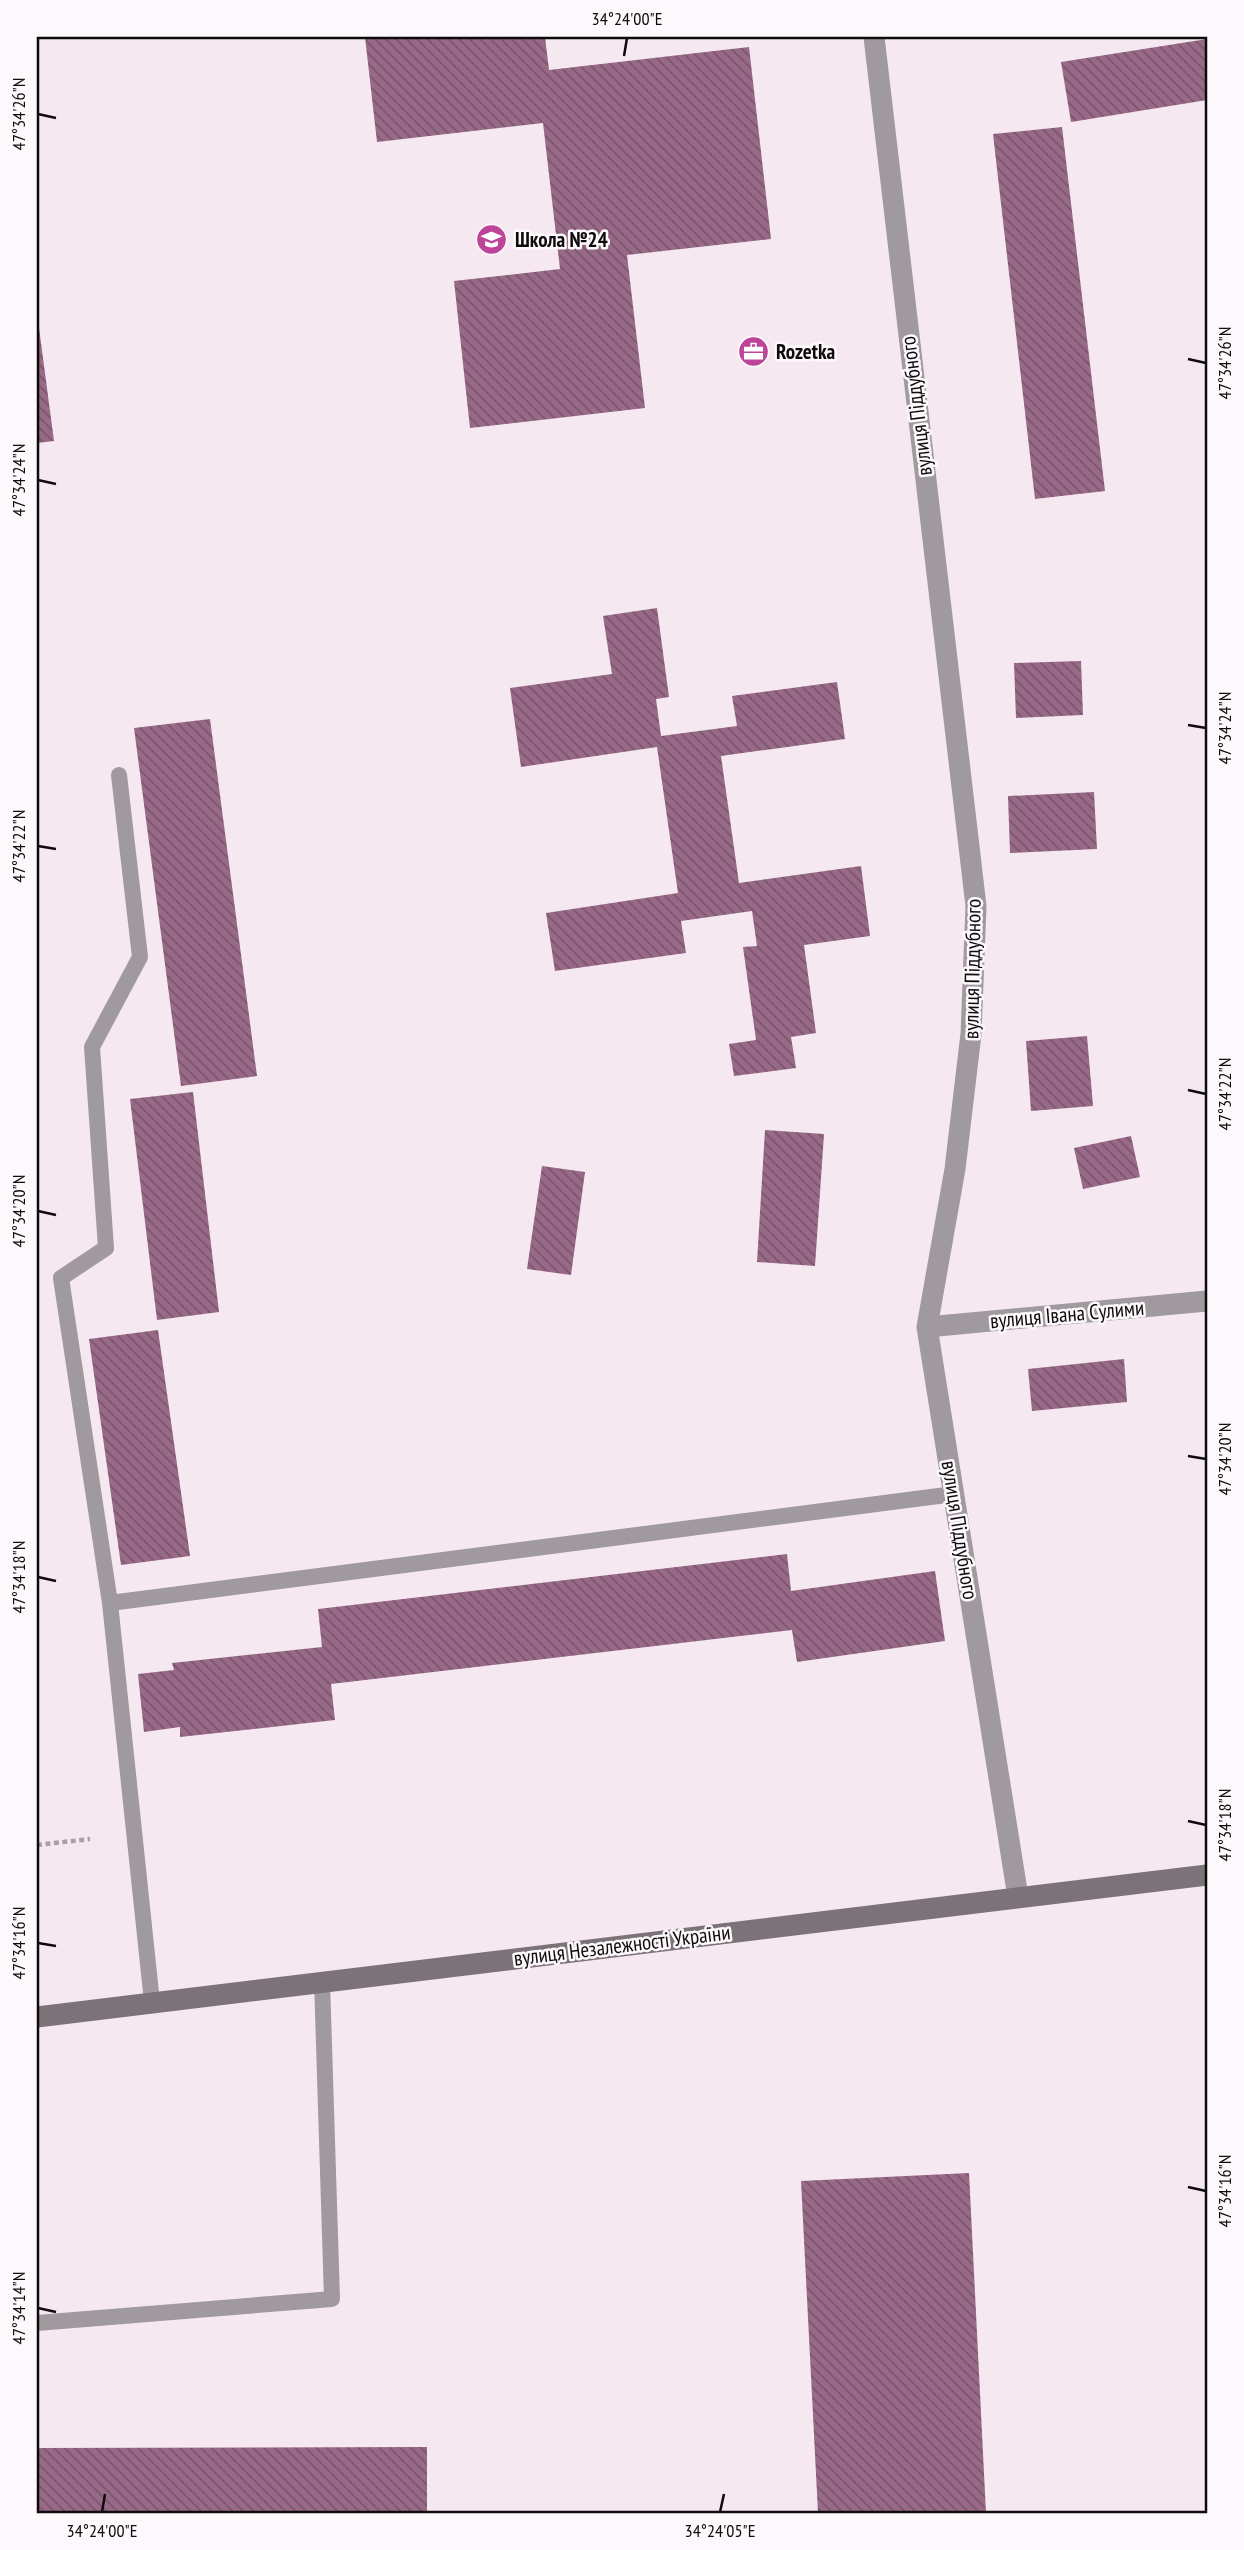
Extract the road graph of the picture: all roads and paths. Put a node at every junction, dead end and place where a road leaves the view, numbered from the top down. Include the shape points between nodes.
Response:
1 (874, 37) edge
2 (119, 775) dead end
3 (1207, 1301) edge
4 (927, 1327) junction
5 (954, 1494) junction
6 (110, 1602) junction
7 (90, 1839) dead end
8 (37, 1845) edge
9 (1207, 1875) edge
10 (1018, 1897) junction
11 (323, 1981) junction
12 (152, 2002) junction
13 (37, 2017) edge
14 (37, 2323) edge

1 - 4 street, вулиця Піддубного via 976,906 971,1034 955,1169
2 - 6 lane via 140,957 92,1047 106,1248 61,1278
3 - 4 street, вулиця Івана Сулими
4 - 5 street, вулиця Піддубного
5 - 6 lane
5 - 10 street, вулиця Піддубного
6 - 12 lane
7 - 8 path
9 - 10 main road, вулиця Незалежності України
10 - 11 main road, вулиця Незалежності України
11 - 12 main road, вулиця Незалежності України
11 - 14 lane via 332,2299
12 - 13 main road, вулиця Незалежності України

